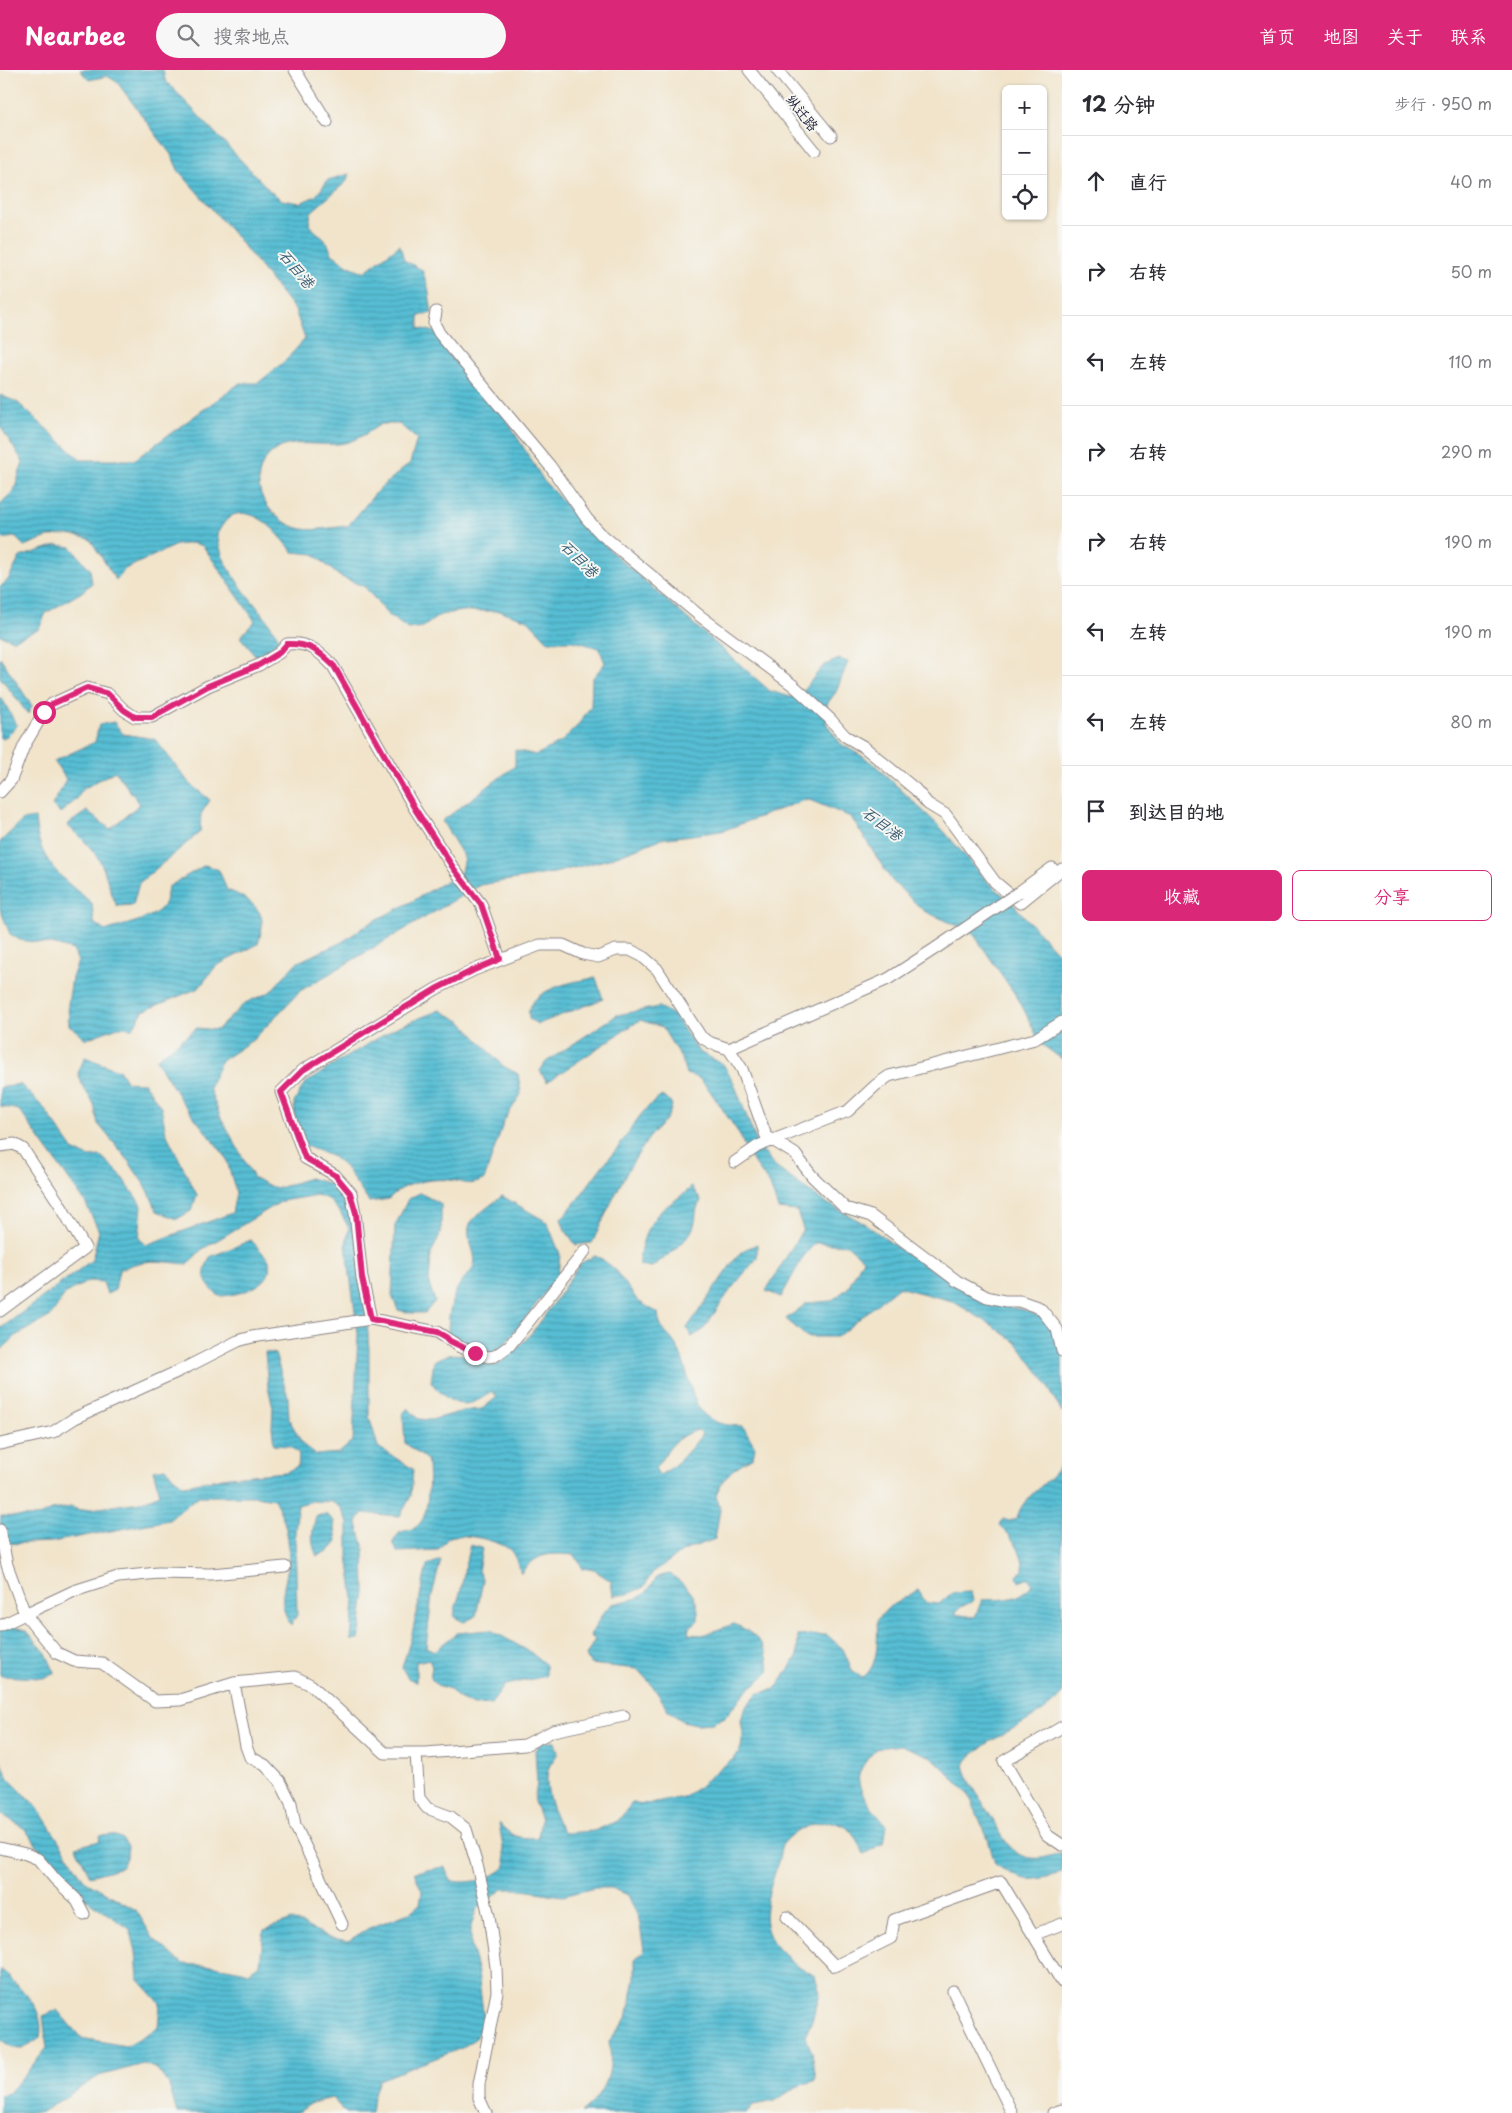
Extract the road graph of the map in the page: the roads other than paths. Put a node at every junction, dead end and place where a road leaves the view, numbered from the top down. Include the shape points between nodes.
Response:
1 (295, 70) edge
2 (749, 70) edge
3 (777, 70) edge
4 (327, 122) dead end
5 (831, 136) dead end
6 (814, 151) dead end
7 (436, 312) dead end
8 (0, 792) edge
9 (1062, 862) edge
10 (1062, 869) edge
11 (500, 959) junction
12 (1062, 1022) edge
13 (729, 1049) junction
14 (772, 1140) junction
15 (0, 1146) edge
16 (735, 1162) dead end
17 (585, 1251) dead end
18 (0, 1312) edge
19 (371, 1319) junction
20 (1062, 1351) edge
21 (0, 1444) edge
22 (0, 1530) edge
23 (285, 1567) dead end
24 (25, 1614) junction
25 (0, 1626) edge
26 (234, 1683) junction
27 (624, 1716) dead end
28 (1062, 1728) edge
29 (416, 1754) junction
30 (1062, 1845) edge
31 (0, 1848) edge
32 (84, 1914) dead end
33 (787, 1917) dead end
34 (342, 1924) dead end
35 (1062, 1924) edge
36 (1033, 1935) junction
37 (1062, 1982) edge
38 (953, 1991) dead end
39 (1062, 2110) edge
40 (486, 2113) edge
41 (1012, 2113) edge
42 (1053, 2113) edge

1 - 4 street
2 - 6 street, 纵迁路
3 - 5 street, 纵迁路
7 - 10 street via 434,323 439,333 550,466 601,534 700,616 794,686 845,736 946,815 995,882 1020,903
8 - 11 street via 11,780 24,746 52,704 87,688 108,694 135,717 152,717 208,686 259,665 287,644 301,643 320,652 334,666 415,809 481,904
9 - 13 street, bridge via 888,979
11 - 13 street via 540,945 563,945 598,957 616,950 630,950 657,969 701,1037
11 - 19 street via 436,989 386,1019 303,1070 281,1092 305,1158 335,1175 350,1193 356,1213 362,1278
12 - 14 street via 1034,1039 890,1076 848,1111
13 - 14 street via 742,1069 766,1136
14 - 16 street
14 - 20 street via 795,1154 845,1208 871,1216 957,1282 987,1297 1020,1300 1040,1308 1057,1329
15 - 18 street via 14,1144 23,1149 85,1248
17 - 19 street via 508,1346 495,1356 475,1353 437,1332
19 - 21 street via 238,1341 75,1418 53,1432
22 - 24 street via 7,1565
23 - 24 street via 211,1574 158,1573 118,1577 74,1591
24 - 25 street
24 - 26 street via 57,1654 74,1661 102,1663 155,1701 180,1700
26 - 29 street via 295,1677 311,1685 385,1754
26 - 34 street via 250,1757 265,1765 280,1781 291,1804 295,1825
27 - 29 street via 553,1730 525,1745
28 - 30 street via 1004,1760 1047,1836
29 - 40 street via 419,1798 427,1808 452,1817 466,1829 489,1916 497,1992 479,2084 479,2098
31 - 32 street via 38,1859 76,1899
33 - 36 street via 835,1966 890,1938 894,1920 1000,1882
35 - 36 street
36 - 37 street
38 - 41 street
39 - 42 street

